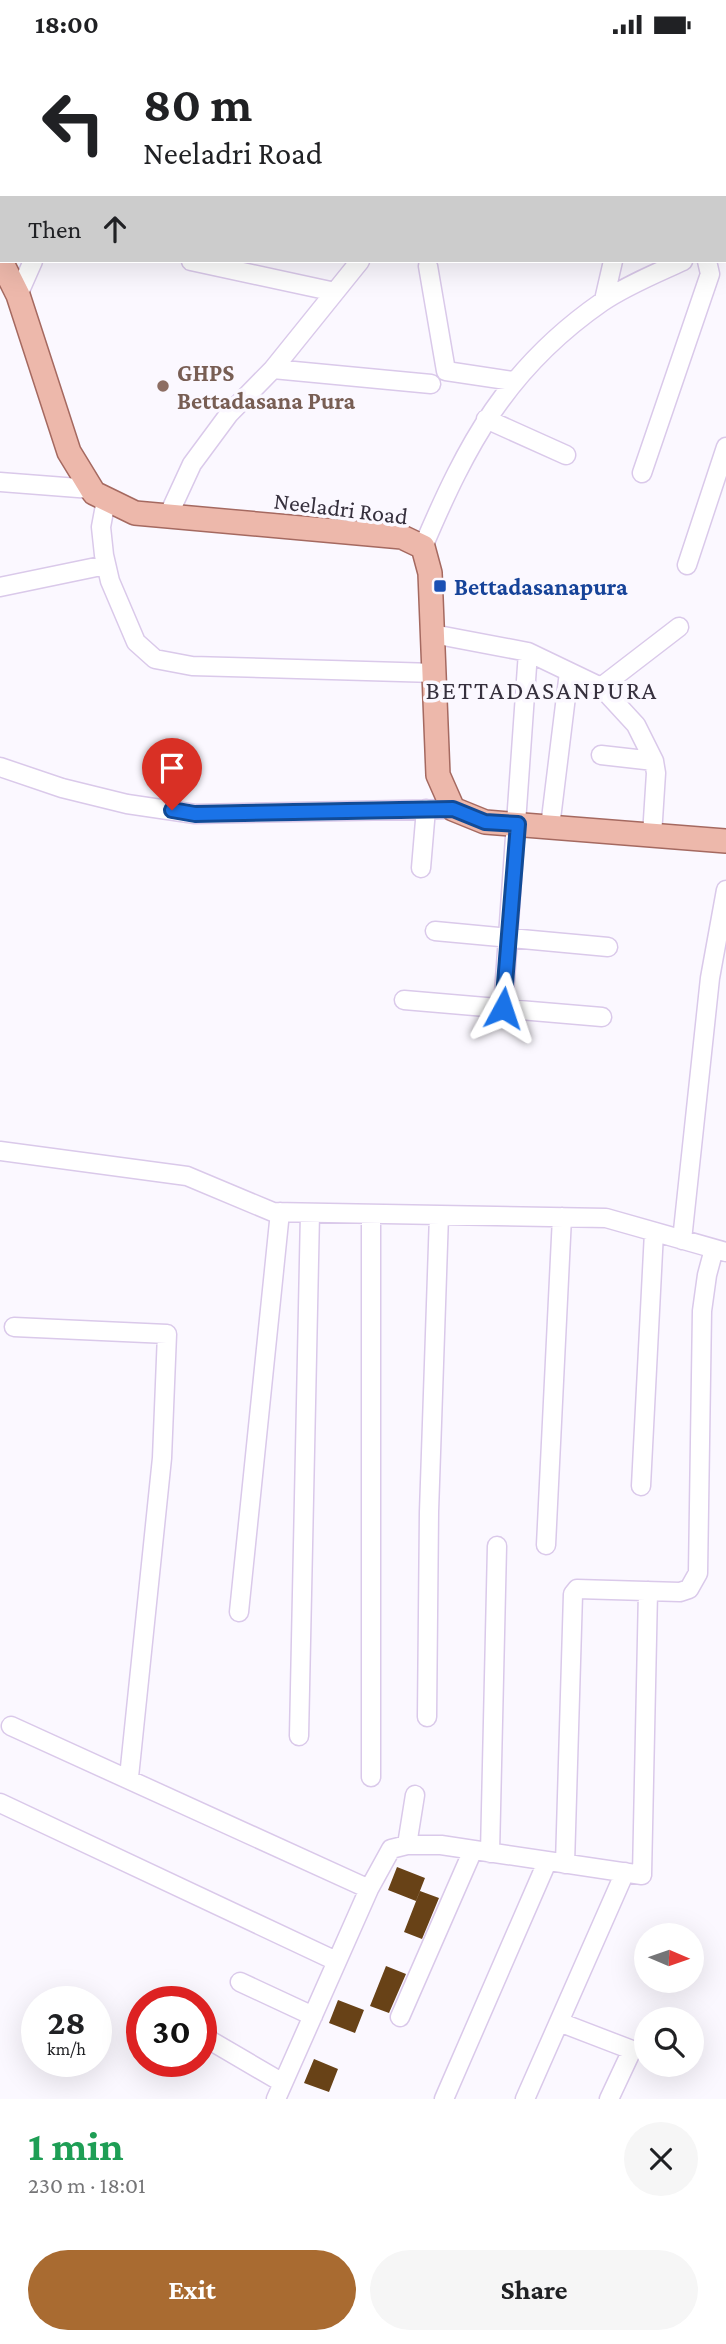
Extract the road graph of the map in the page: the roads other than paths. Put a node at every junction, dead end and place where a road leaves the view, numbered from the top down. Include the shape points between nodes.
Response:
1 (4, 263) edge
2 (32, 263) edge
3 (358, 263) edge
4 (609, 263) edge
5 (680, 263) edge
6 (707, 263) edge
7 (221, 264) edge
8 (428, 266) dead end
9 (335, 292) junction
10 (18, 295) junction
11 (604, 300) junction
12 (273, 369) junction
13 (513, 380) junction
14 (431, 384) dead end
15 (486, 419) junction
16 (726, 447) edge
17 (566, 454) dead end
18 (642, 473) dead end
19 (0, 482) edge
20 (99, 494) junction
21 (168, 516) junction
22 (423, 547) junction
23 (106, 565) junction
24 (687, 565) dead end
25 (0, 587) edge
26 (679, 627) dead end
27 (433, 634) junction
28 (528, 652) junction
29 (569, 672) junction
30 (435, 673) junction
31 (601, 687) junction
32 (601, 755) dead end
33 (654, 761) junction
34 (0, 767) edge
35 (426, 809) junction
36 (453, 809) junction
37 (518, 824) junction
38 (550, 827) junction
39 (652, 835) junction
40 (726, 841) edge
41 (421, 868) dead end
42 (726, 890) edge
43 (435, 931) dead end
44 (510, 936) junction
45 (608, 947) dead end
46 (404, 1000) dead end
47 (503, 1008) junction
48 (603, 1017) dead end
49 (0, 1151) edge
50 (280, 1212) junction
51 (310, 1213) junction
52 (371, 1214) junction
53 (439, 1215) junction
54 (562, 1217) junction
55 (654, 1232) junction
56 (682, 1240) junction
57 (720, 1250) edge
58 (14, 1327) dead end
59 (641, 1486) dead end
60 (546, 1545) dead end
61 (497, 1546) dead end
62 (648, 1591) junction
63 (239, 1612) dead end
64 (427, 1717) dead end
65 (11, 1727) dead end
66 (299, 1736) dead end
67 (129, 1777) junction
68 (371, 1777) dead end
69 (415, 1795) dead end
70 (0, 1803) edge
71 (407, 1845) junction
72 (481, 1851) junction
73 (556, 1863) junction
74 (625, 1872) junction
75 (369, 1889) junction
76 (336, 1961) junction
77 (240, 1982) dead end
78 (313, 2016) junction
79 (400, 2017) dead end
80 (559, 2022) junction
81 (217, 2046) edge
82 (279, 2091) edge
83 (444, 2099) edge
84 (525, 2099) edge
85 (609, 2099) edge

1 - 10 main road
2 - 10 street
3 - 9 street
4 - 11 street
5 - 11 street
6 - 18 street via 710,274
7 - 9 street
8 - 13 street via 446,371
9 - 12 street
10 - 20 main road via 69,452
11 - 13 street via 553,340
12 - 14 street
12 - 21 street via 229,414 192,464
13 - 15 street
15 - 17 street
15 - 22 street via 446,492
16 - 24 street
19 - 20 street
20 - 21 main road, Neeladri Road via 135,513
20 - 23 street
21 - 22 main road, Neeladri Road via 402,537
22 - 27 main road, Neeladri Road via 430,573
23 - 25 street
23 - 30 street via 136,642 155,659 192,666
26 - 31 street
27 - 28 street
27 - 30 main road, Neeladri Road
28 - 29 street
28 - 37 street
29 - 31 street
29 - 38 street
30 - 36 main road, Neeladri Road via 438,775
31 - 33 street via 636,725
32 - 33 street
33 - 39 street
34 - 35 street via 62,788 195,814
35 - 36 street
35 - 41 street
36 - 37 main road via 485,822
37 - 38 main road
37 - 44 street
38 - 39 main road
39 - 40 main road
42 - 56 street via 710,978
43 - 44 street
44 - 45 street
44 - 47 street
46 - 47 street
47 - 48 street
49 - 50 street via 187,1176
50 - 51 street
50 - 63 street
51 - 52 street
51 - 66 street
52 - 53 street
52 - 68 street
53 - 54 street
53 - 64 street
54 - 55 street via 606,1218
54 - 60 street
55 - 56 street
55 - 59 street
56 - 57 street
57 - 62 street via 706,1275 702,1311 698,1573 690,1589
58 - 67 street via 167,1334 162,1458
61 - 72 street
62 - 73 street via 577,1590 573,1594
62 - 74 street via 642,1875
65 - 67 street
67 - 75 street
69 - 71 street
70 - 76 street
71 - 72 street
71 - 75 street via 391,1849
72 - 73 street
72 - 79 street
73 - 74 street
73 - 83 street
74 - 80 street
75 - 76 street
76 - 78 street
77 - 78 street
78 - 82 street
80 - 84 street
80 - 85 street via 632,2050
81 - 82 street

